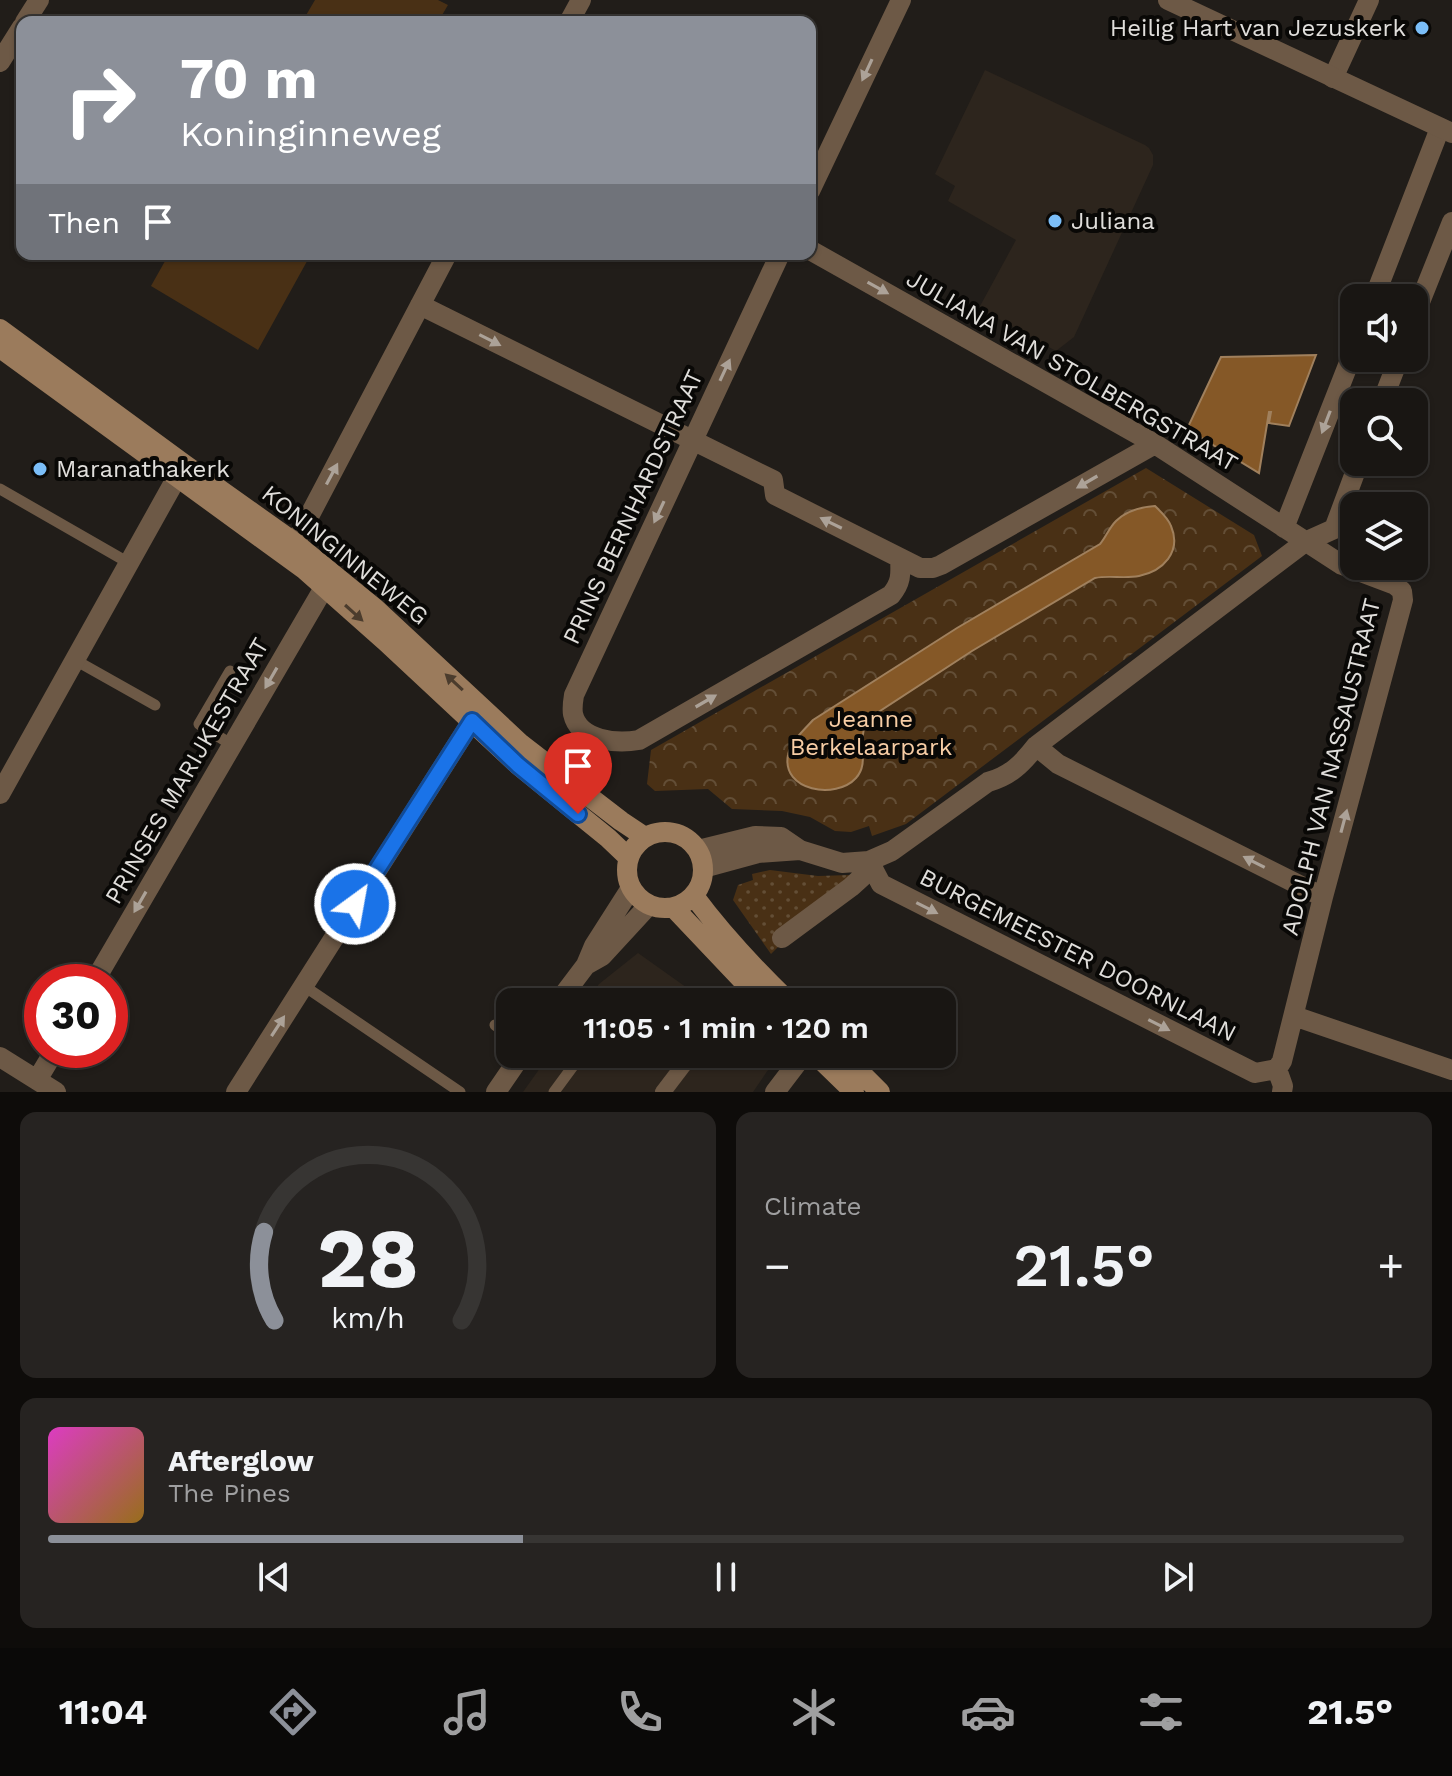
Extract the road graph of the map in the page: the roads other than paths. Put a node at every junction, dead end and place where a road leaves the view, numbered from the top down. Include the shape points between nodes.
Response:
1 (901, 0) edge
2 (1168, 0) edge
3 (1369, 0) edge
4 (16, 37) edge
5 (0, 62) edge
6 (1333, 78) junction
7 (1446, 131) edge
8 (816, 178) edge
9 (1452, 222) edge
10 (816, 253) edge
11 (444, 260) edge
12 (777, 260) edge
13 (1380, 284) edge
14 (1427, 284) edge
15 (420, 305) junction
16 (0, 329) edge
17 (0, 348) edge
18 (1345, 372) edge
19 (692, 441) junction
20 (1155, 444) junction
21 (1354, 476) edge
22 (177, 477) junction
23 (0, 489) edge
24 (1284, 528) junction
25 (1305, 542) junction
26 (295, 543) junction
27 (900, 559) junction
28 (129, 563) junction
29 (325, 586) junction
30 (75, 660) junction
31 (230, 671) dead end
32 (155, 705) dead end
33 (472, 721) junction
34 (232, 745) junction
35 (1036, 746) junction
36 (0, 794) edge
37 (645, 837) junction
38 (629, 858) junction
39 (701, 859) junction
40 (869, 861) junction
41 (631, 888) junction
42 (694, 896) junction
43 (1323, 897) junction
44 (649, 905) junction
45 (673, 907) junction
46 (782, 938) dead end
47 (104, 964) edge
48 (586, 965) junction
49 (304, 986) junction
50 (569, 988) edge
51 (750, 988) edge
52 (774, 988) edge
53 (1294, 1016) junction
54 (0, 1057) edge
55 (44, 1068) edge
56 (512, 1068) edge
57 (572, 1068) edge
58 (681, 1068) edge
59 (793, 1068) edge
60 (829, 1068) edge
61 (856, 1068) edge
62 (1277, 1069) junction
63 (1452, 1070) edge
64 (37, 1080) junction
65 (56, 1092) edge
66 (236, 1092) edge
67 (460, 1092) edge
68 (496, 1092) edge
69 (554, 1092) edge
70 (663, 1092) edge
71 (775, 1092) edge
72 (854, 1092) edge
73 (880, 1092) edge
74 (1282, 1092) edge

1 -> 8 street
2 - 6 street
3 - 6 street
4 - 5 street
6 - 7 street
7 - 13 street
9 - 14 street
10 -> 20 street, JULIANA VAN STOLBERGSTRAAT
11 - 15 street
19 -> 12 street, PRINS BERNHARDSTRAAT
15 -> 19 street
26 -> 15 street
16 - 26 main road, KONINGINNEWEG
17 - 22 main road, KONINGINNEWEG
18 -> 24 street
27 -> 19 street via 775,495 773,480
19 -> 27 street, PRINS BERNHARDSTRAAT via 574,695 576,723 588,734 625,743 639,740 891,595 902,575
20 - 24 street, JULIANA VAN STOLBERGSTRAAT
20 -> 27 street via 941,565 920,568
21 - 25 street via 1334,529
22 - 28 street
22 - 29 main road, KONINGINNEWEG
23 - 28 lane
24 - 25 street, JULIANA VAN STOLBERGSTRAAT
25 - 35 street
43 -> 25 street, ADOLPH VAN NASSAUSTRAAT via 1403,600 1395,585 1342,565
37 -> 26 main road, KONINGINNEWEG via 521,744 369,603
28 - 30 street
29 -> 33 main road, KONINGINNEWEG
29 -> 34 street, PRINSES MARIJKESTRAAT
30 - 32 lane
30 - 36 street
31 - 34 lane via 199,724
33 - 38 main road, KONINGINNEWEG
33 - 49 street
34 -> 47 street, PRINSES MARIJKESTRAAT
35 - 40 street via 1013,754 988,782 892,851
43 -> 35 street via 1058,764
37 - 38 main road
37 - 39 main road via 678,833 690,840
38 - 41 main road
39 - 40 street via 800,850 842,863
39 - 42 main road via 701,883
40 - 46 street via 851,887
40 -> 62 street, BURGEMEESTER DOORNLAAN via 881,884 1255,1073
41 - 44 main road
41 - 48 street
42 - 45 main road
42 - 52 main road
43 - 53 street, ADOLPH VAN NASSAUSTRAAT
44 - 45 main road
44 - 48 street via 602,956
45 - 51 main road
48 - 50 street
66 -> 49 street
49 - 67 lane
53 - 62 street, ADOLPH VAN NASSAUSTRAAT
53 - 63 street
54 - 64 street
55 - 64 street
56 - 68 street
57 - 69 lane
58 - 70 street
59 - 71 street
60 - 72 main road
61 - 73 main road
62 - 74 street
64 - 65 street

